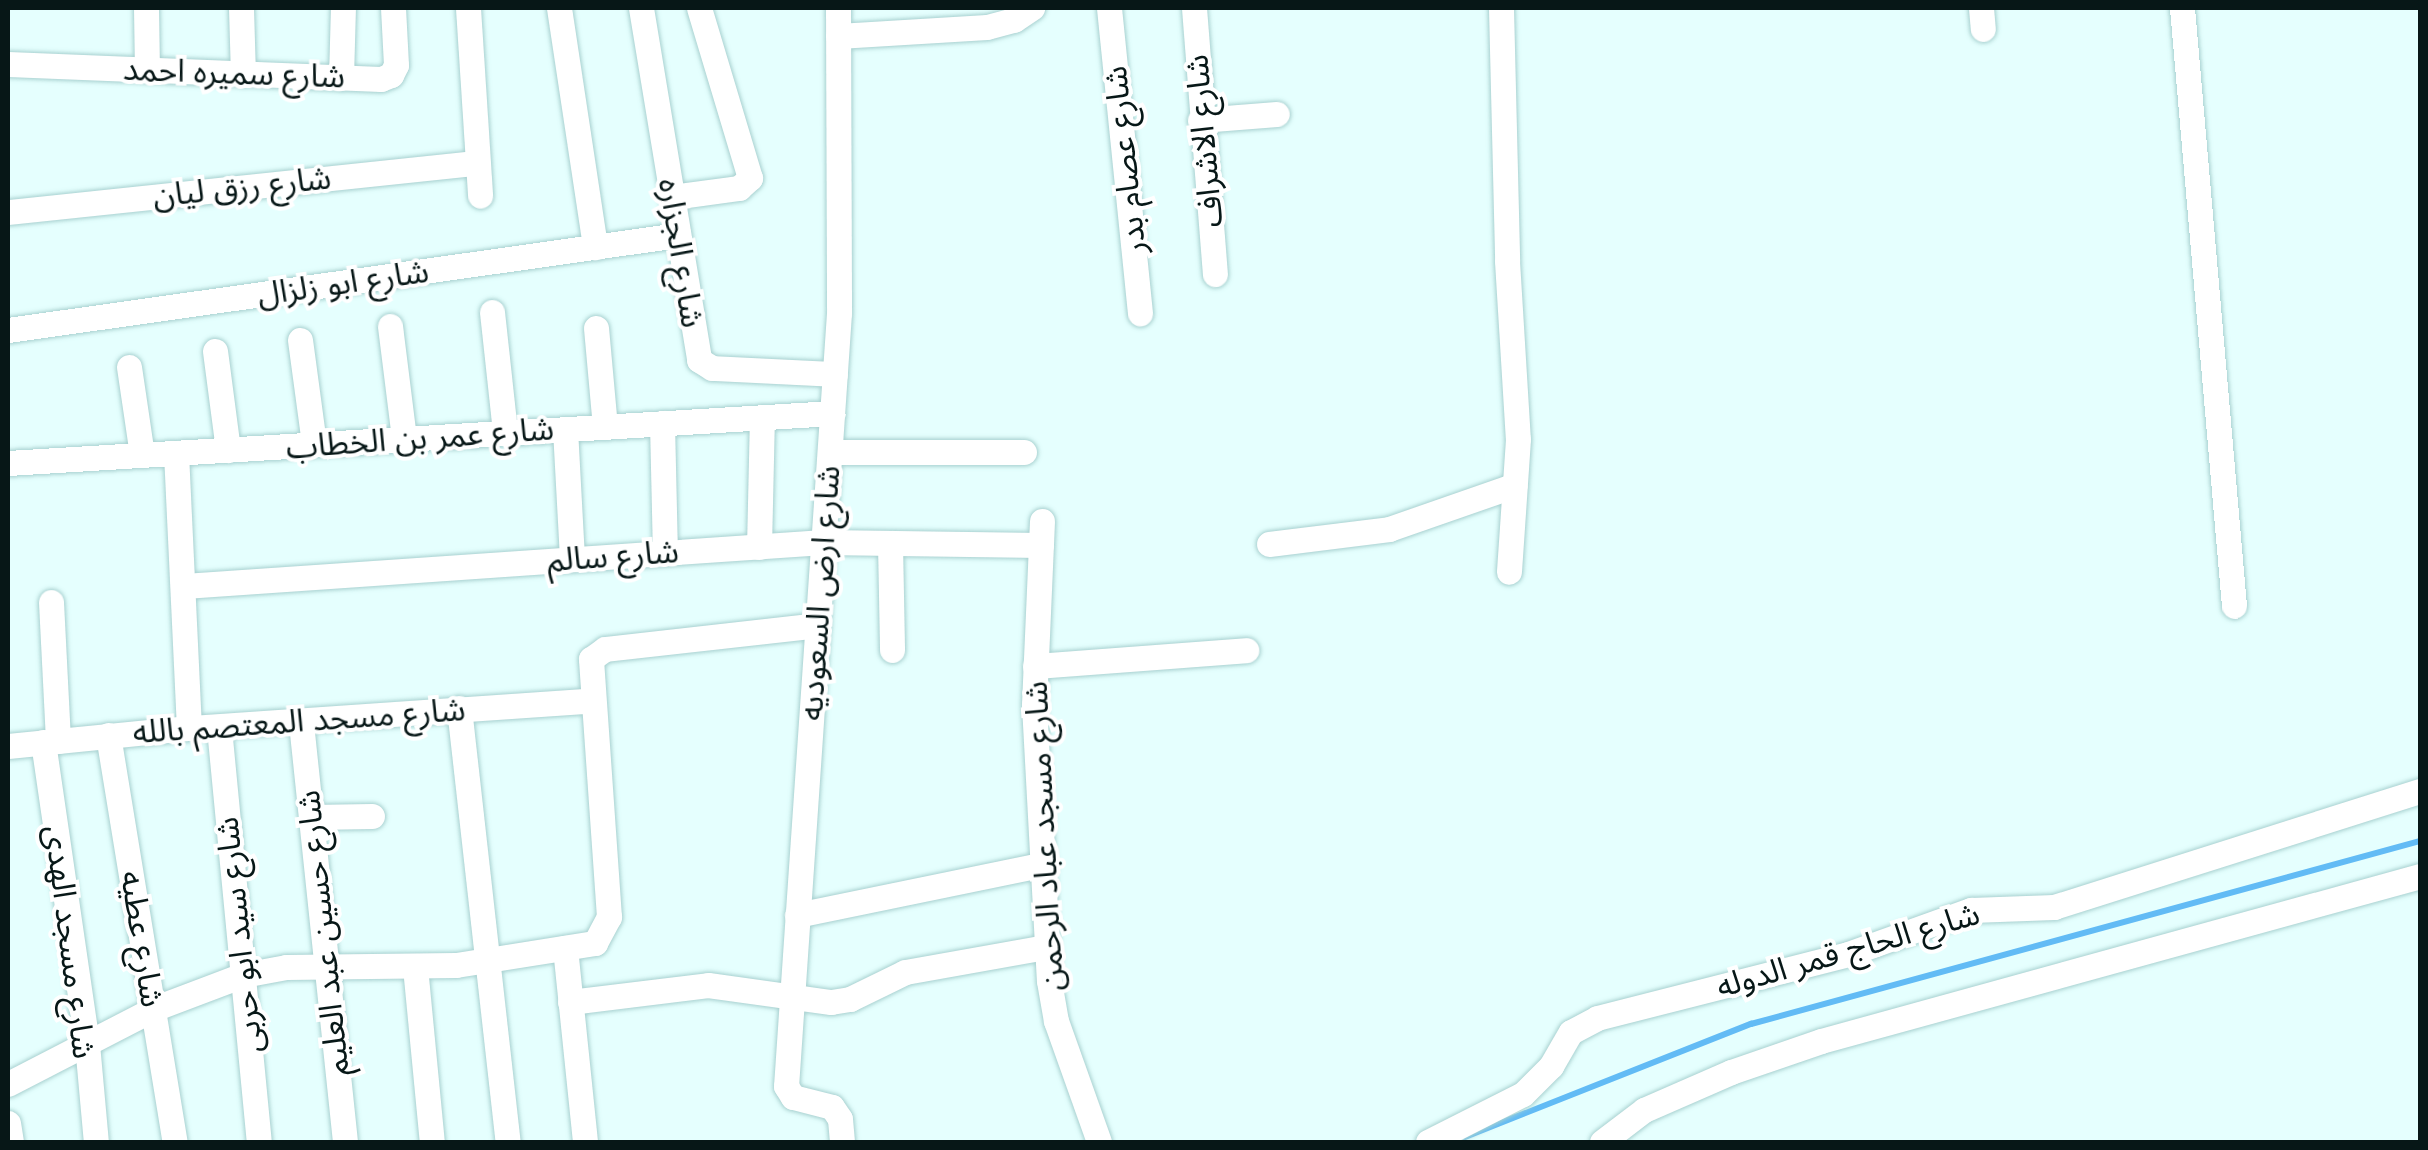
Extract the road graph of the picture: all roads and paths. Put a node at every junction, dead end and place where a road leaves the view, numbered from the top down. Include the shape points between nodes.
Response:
1 (146, 8) edge
2 (241, 8) edge
3 (343, 8) edge
4 (394, 8) edge
5 (468, 8) edge
6 (559, 8) edge
7 (641, 8) edge
8 (699, 8) edge
9 (838, 8) edge
10 (1032, 8) edge
11 (1109, 8) edge
12 (1194, 8) edge
13 (1500, 8) edge
14 (2182, 8) edge
15 (838, 36) junction
16 (8, 64) edge
17 (147, 70) junction
18 (243, 74) junction
19 (341, 78) junction
20 (1278, 114) dead end
21 (1200, 120) junction
22 (478, 163) junction
23 (480, 196) dead end
24 (672, 197) junction
25 (8, 212) edge
26 (678, 235) junction
27 (595, 247) junction
28 (1215, 274) dead end
29 (492, 312) dead end
30 (1140, 313) dead end
31 (390, 326) dead end
32 (596, 328) dead end
33 (8, 330) edge
34 (300, 340) dead end
35 (216, 351) dead end
36 (130, 366) dead end
37 (835, 374) junction
38 (832, 413) junction
39 (762, 417) junction
40 (662, 423) junction
41 (605, 426) junction
42 (565, 429) junction
43 (505, 432) junction
44 (404, 438) junction
45 (314, 444) junction
46 (228, 450) junction
47 (830, 452) junction
48 (1024, 452) dead end
49 (176, 453) junction
50 (142, 455) junction
51 (8, 464) edge
52 (1515, 485) junction
53 (1042, 533) joint
54 (823, 542) junction
55 (890, 543) junction
56 (1270, 544) dead end
57 (759, 546) junction
58 (665, 553) junction
59 (572, 559) junction
60 (1509, 572) dead end
61 (184, 586) junction
62 (51, 602) dead end
63 (2234, 606) dead end
64 (818, 625) junction
65 (892, 650) dead end
66 (1246, 650) dead end
67 (1034, 666) junction
68 (590, 700) junction
69 (459, 708) junction
70 (301, 723) junction
71 (189, 728) junction
72 (219, 728) junction
73 (108, 736) junction
74 (50, 742) junction
75 (8, 746) edge
76 (2420, 791) edge
77 (372, 816) dead end
78 (311, 817) junction
79 (1045, 864) junction
80 (2420, 876) edge
81 (797, 915) junction
82 (1046, 947) junction
83 (565, 948) junction
84 (488, 962) junction
85 (327, 967) junction
86 (415, 967) junction
87 (243, 975) junction
88 (791, 997) junction
89 (570, 1002) junction
90 (153, 1009) junction
91 (87, 1044) junction
92 (8, 1084) edge
93 (8, 1122) edge
94 (11, 1142) edge
95 (96, 1142) edge
96 (175, 1142) edge
97 (259, 1142) edge
98 (345, 1142) edge
99 (432, 1142) edge
100 (508, 1142) edge
101 (585, 1142) edge
102 (842, 1142) edge
103 (1099, 1142) edge
104 (1428, 1142) edge
105 (1602, 1142) edge

1 - 17 street
2 - 18 street
3 - 19 street
4 - 19 street, شارع سميره احمد via 391,75
5 - 22 street
6 - 27 street
7 - 24 street, شارع الجزاره
8 - 24 street via 750,178 739,188
9 - 15 street, شارع ارض السعوديه
10 - 15 street via 987,27
11 - 30 street, شارع عصام بدر
12 - 21 street, شارع الاشراف
13 - 52 street
14 - 63 street
15 - 37 street, شارع ارض السعوديه
16 - 17 street, شارع سميره احمد
17 - 18 street, شارع سميره احمد
18 - 19 street, شارع سميره احمد
20 - 21 street
21 - 28 street, شارع الاشراف
22 - 23 street
22 - 25 street, شارع رزق ليان
24 - 26 street, شارع الجزاره
26 - 27 street, شارع ابو زلزال
26 - 37 street, شارع الجزاره via 701,364
27 - 33 street, شارع ابو زلزال
29 - 43 street
31 - 44 street
32 - 41 street
34 - 45 street
35 - 46 street
36 - 50 street
37 - 38 street, شارع ارض السعوديه
38 - 39 street, شارع عمر بن الخطاب
38 - 47 street, شارع ارض السعوديه
39 - 40 street, شارع عمر بن الخطاب
39 - 57 street
40 - 41 street, شارع عمر بن الخطاب
40 - 58 street
41 - 42 street, شارع عمر بن الخطاب
42 - 43 street, شارع عمر بن الخطاب
42 - 59 street
43 - 44 street, شارع عمر بن الخطاب
44 - 45 street, شارع عمر بن الخطاب
45 - 46 street, شارع عمر بن الخطاب
46 - 49 street, شارع عمر بن الخطاب
47 - 48 street
47 - 54 street, شارع ارض السعوديه
49 - 50 street, شارع عمر بن الخطاب
49 - 61 street
50 - 51 street, شارع عمر بن الخطاب
52 - 56 street via 1389,529
52 - 60 street
53 - 55 street, شارع سالم
53 - 67 street, شارع مسجد عباد الرحمن
54 - 55 street, شارع سالم
54 - 57 street, شارع سالم
54 - 64 street, شارع ارض السعوديه
55 - 65 street
57 - 58 street, شارع سالم
58 - 59 street, شارع سالم
59 - 61 street, شارع سالم
61 - 71 street
62 - 74 street, شارع مسجد الهدى
64 - 68 street via 605,649 589,665
64 - 81 street, شارع ارض السعوديه
66 - 67 street
67 - 79 street, شارع مسجد عباد الرحمن
68 - 69 street, شارع مسجد المعتصم بالله
68 - 83 street via 609,917 594,943
69 - 70 street, شارع مسجد المعتصم بالله
69 - 84 street
70 - 72 street, شارع مسجد المعتصم بالله
70 - 78 street, شارع حسين عبد العليم
71 - 72 street, شارع مسجد المعتصم بالله
71 - 73 street, شارع مسجد المعتصم بالله
72 - 87 street, شارع سيد ابو حربى
73 - 74 street, شارع مسجد المعتصم بالله
73 - 90 street, شارع عطيه
74 - 75 street, شارع مسجد المعتصم بالله
74 - 91 street, شارع مسجد الهدى
76 - 104 street, شارع الحاج قمر الدوله via 2054,906 1971,910 1848,954 1598,1018 1571,1032 1523,1094
77 - 78 street
78 - 85 street, شارع حسين عبد العليم
79 - 81 street
79 - 82 street, شارع مسجد عباد الرحمن
80 - 105 street via 1822,1040 1644,1110
81 - 88 street, شارع ارض السعوديه
82 - 88 street via 904,972 850,999
82 - 103 street, شارع مسجد عباد الرحمن via 1056,1020
83 - 84 street
83 - 89 street
84 - 86 street
84 - 100 street
85 - 86 street
85 - 87 street
85 - 98 street, شارع حسين عبد العليم
86 - 99 street
87 - 90 street
87 - 97 street, شارع سيد ابو حربى
88 - 89 street via 708,985
88 - 102 street, شارع ارض السعوديه via 787,1090 832,1106
89 - 101 street
90 - 91 street
90 - 96 street, شارع عطيه
91 - 92 street
91 - 95 street, شارع مسجد الهدى
93 - 94 street

